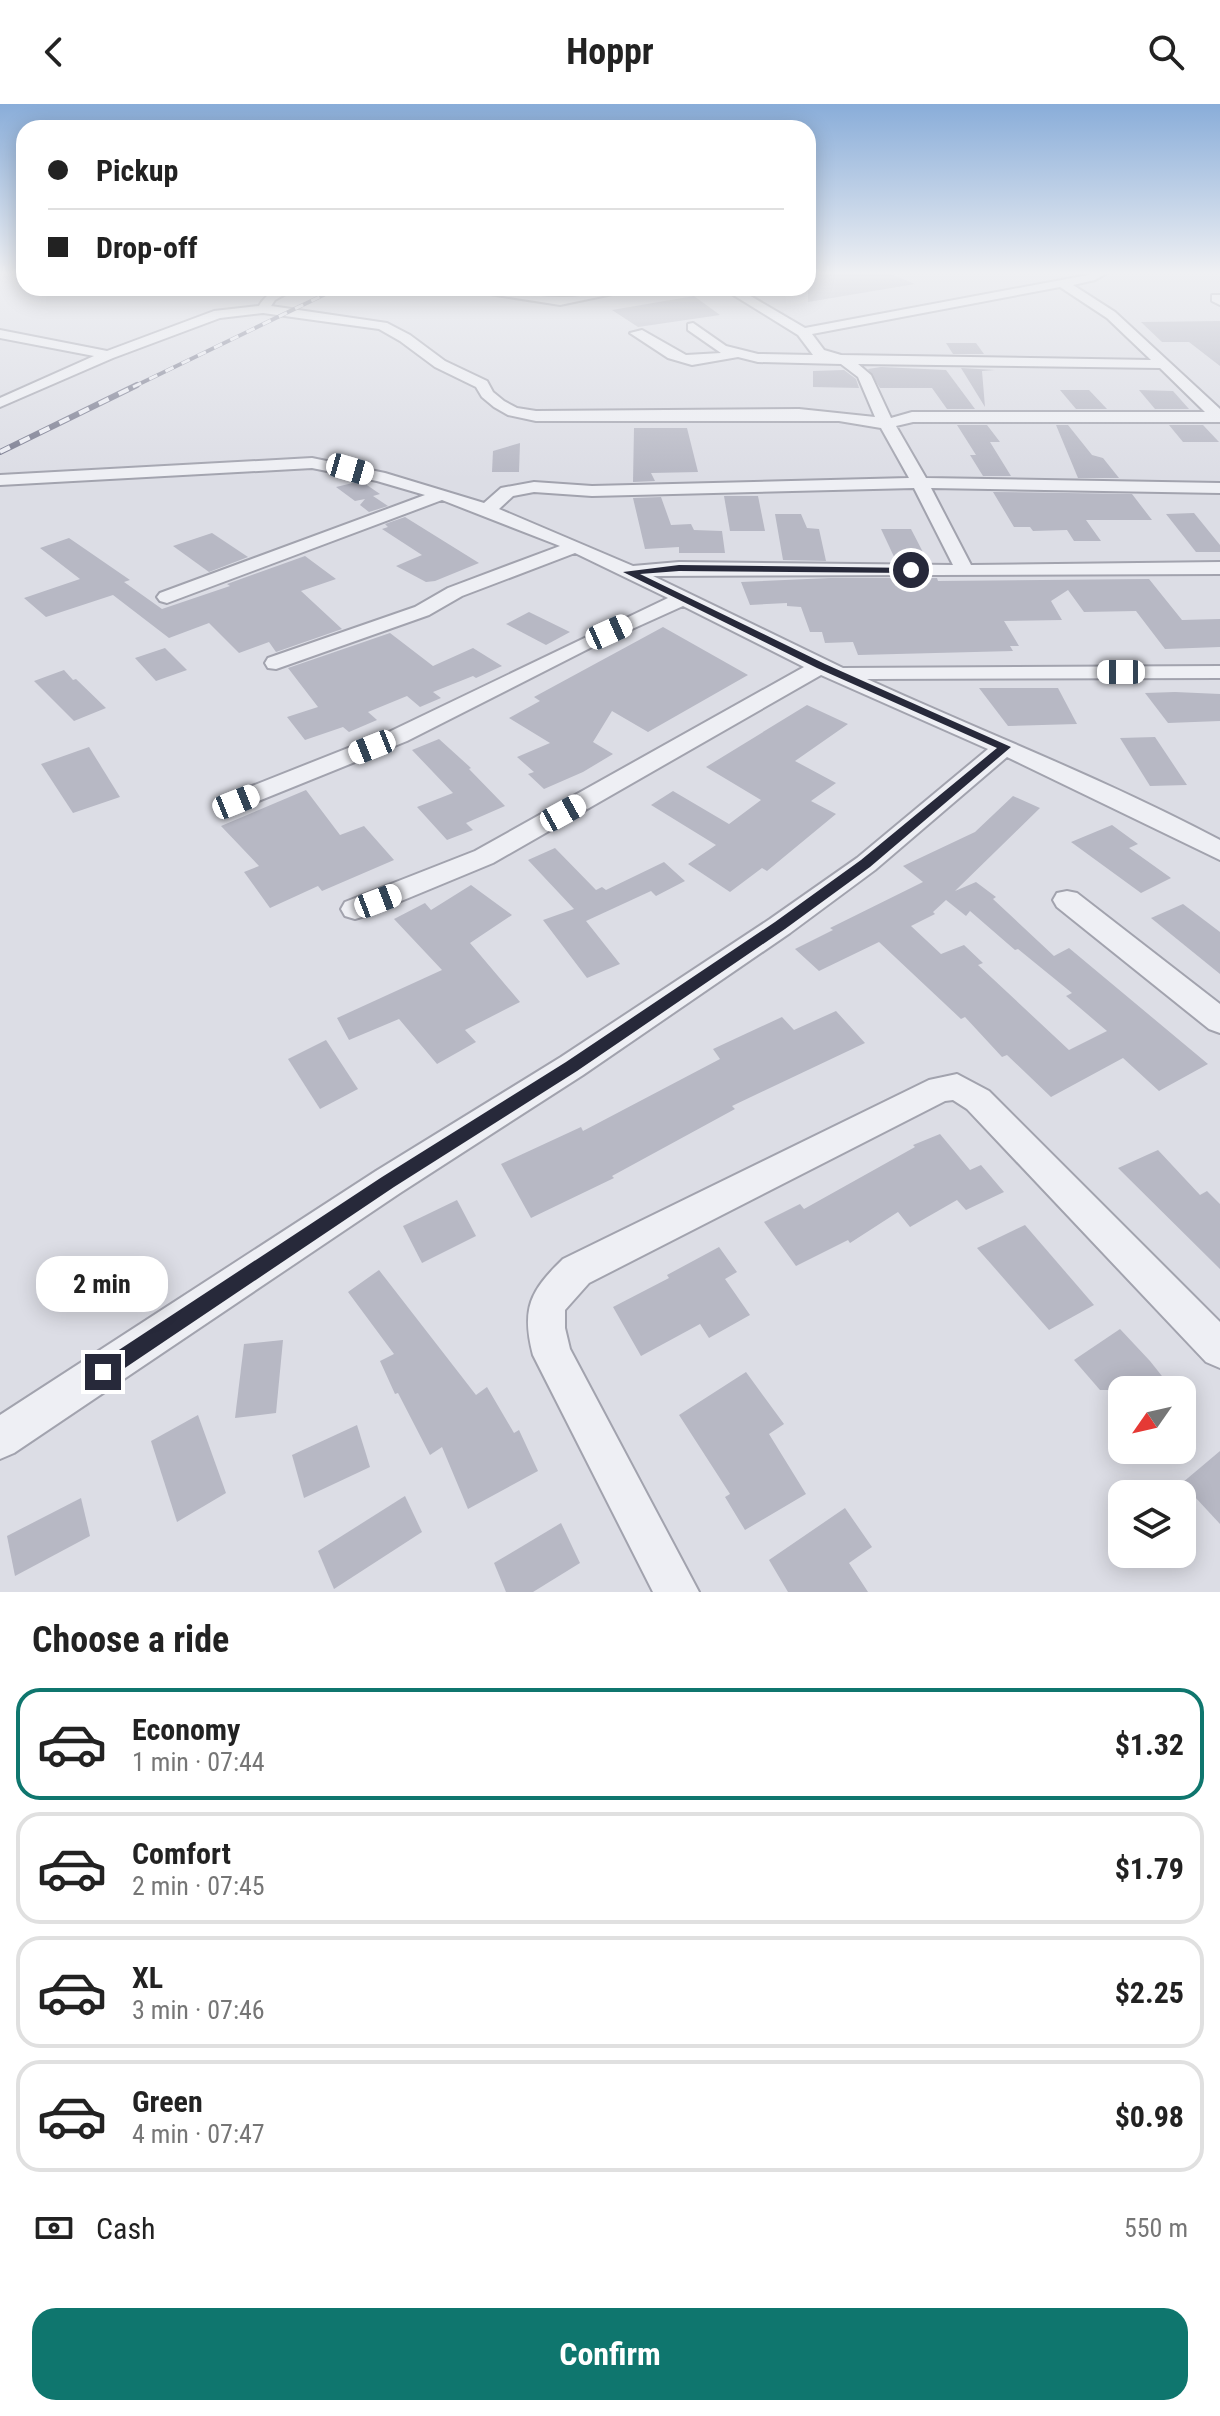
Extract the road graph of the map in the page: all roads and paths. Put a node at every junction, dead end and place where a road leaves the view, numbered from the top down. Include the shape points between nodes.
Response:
1 (33, 340) edge
2 (147, 340) edge
3 (408, 340) edge
4 (649, 340) edge
5 (708, 340) edge
6 (809, 340) edge
7 (1137, 340) edge
8 (734, 354) junction
9 (108, 355) junction
10 (846, 361) junction
11 (1162, 364) junction
12 (0, 403) edge
13 (879, 409) junction
14 (1220, 416) edge
15 (912, 417) junction
16 (887, 424) junction
17 (0, 480) edge
18 (921, 483) junction
19 (1220, 488) edge
20 (440, 495) junction
21 (487, 510) junction
22 (575, 547) junction
23 (1220, 568) edge
24 (965, 571) junction
25 (628, 572) junction
26 (167, 597) dead end
27 (686, 597) junction
28 (276, 663) dead end
29 (830, 670) junction
30 (1220, 672) edge
31 (1005, 747) junction
32 (236, 802) dead end
33 (1220, 829) edge
34 (1190, 834) junction
35 (1220, 851) edge
36 (1067, 900) dead end
37 (355, 909) dead end
38 (1220, 1021) edge
39 (1220, 1349) edge
40 (0, 1439) edge
41 (677, 1592) edge

1 - 9 street
2 - 9 street
3 - 16 street via 440,364 478,381 513,412 553,417 799,414
4 - 8 street via 683,361 706,362
5 - 8 street
6 - 10 street via 819,353
7 - 11 street
8 - 10 street
9 - 12 street
10 - 11 street
10 - 13 street via 864,375
11 - 14 street
13 - 15 street
13 - 16 street
14 - 15 street
15 - 16 street
16 - 18 street
17 - 20 street via 312,463
18 - 19 street
18 - 21 street via 592,491 534,487 507,492
18 - 24 street
20 - 21 street
20 - 26 street
21 - 22 street
22 - 25 street
22 - 28 street via 455,592 422,611
23 - 24 street
24 - 25 street
25 - 27 street
27 - 29 street
27 - 32 street via 399,736
29 - 30 street
29 - 31 street
29 - 37 street via 484,857
31 - 34 street
31 - 40 street via 866,864 780,926
33 - 34 street
34 - 35 street
36 - 38 street
39 - 41 street via 978,1100 957,1087 940,1089 576,1271 552,1294 542,1320 552,1355

